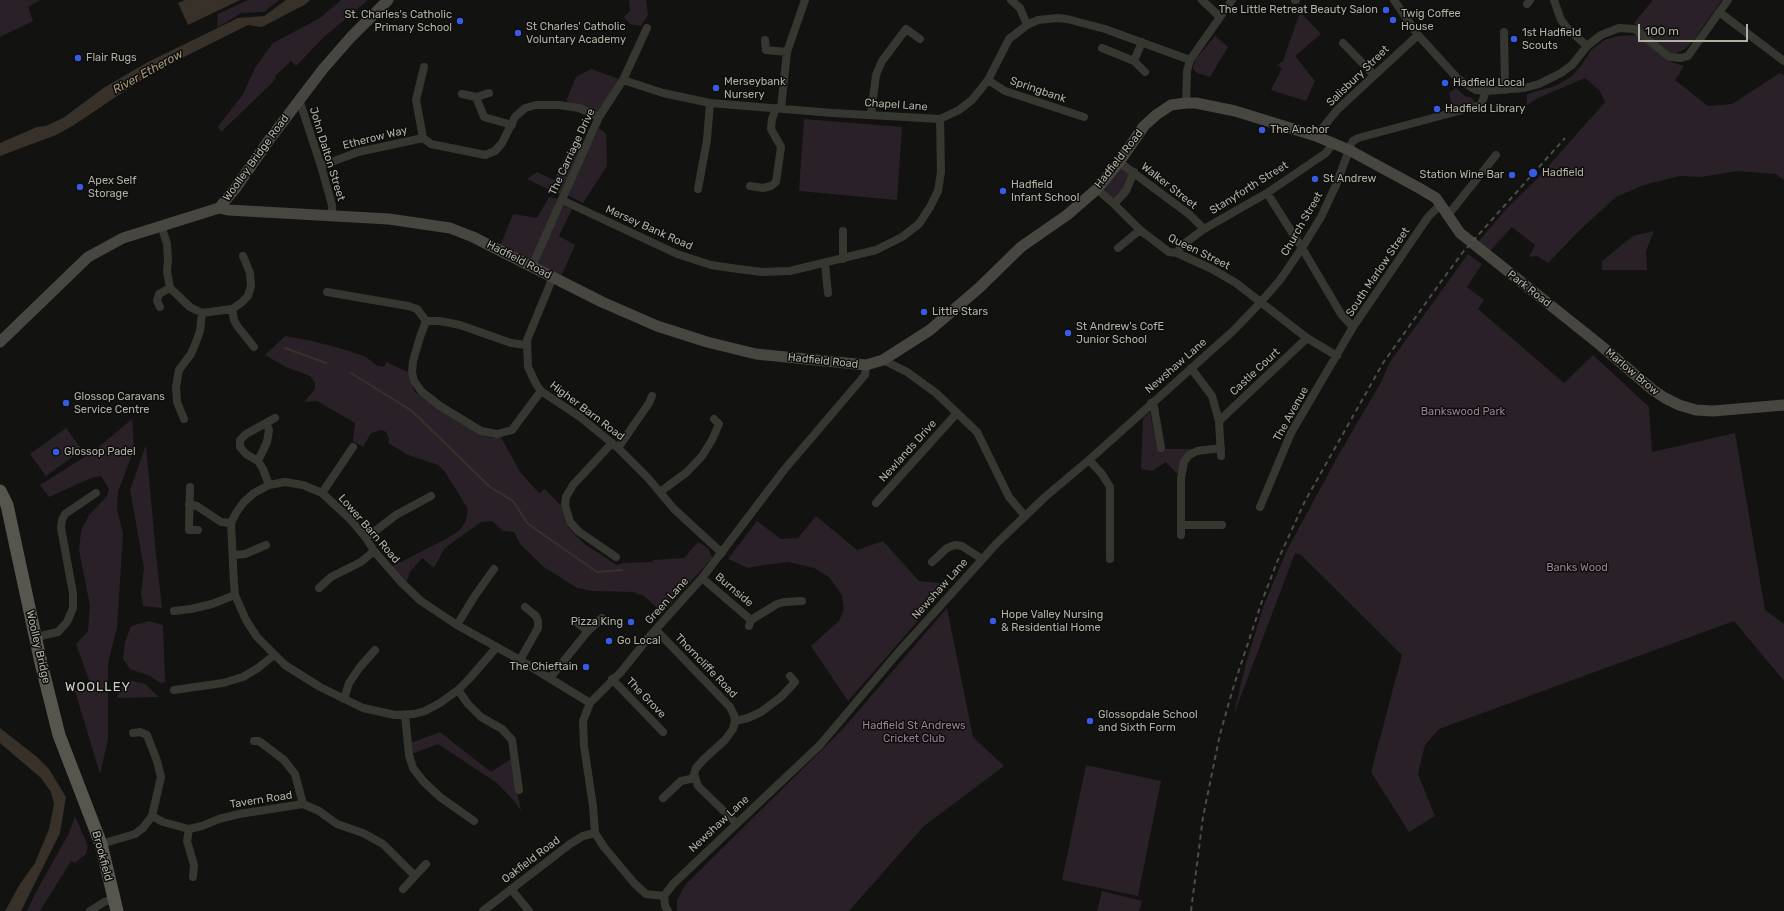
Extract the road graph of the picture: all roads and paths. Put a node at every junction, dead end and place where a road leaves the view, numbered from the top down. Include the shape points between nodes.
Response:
1 (388, 0) edge
2 (804, 0) edge
3 (1011, 0) edge
4 (1202, 0) edge
5 (1232, 0) edge
6 (1394, 0) edge
7 (1554, 0) edge
8 (1728, 0) edge
9 (1719, 12) junction
10 (1220, 17) junction
11 (1027, 25) junction
12 (646, 28) dead end
13 (1504, 32) dead end
14 (1418, 35) junction
15 (920, 39) dead end
16 (765, 40) dead end
17 (1142, 42) junction
18 (1343, 43) dead end
19 (1587, 46) junction
20 (1102, 48) dead end
21 (787, 52) junction
22 (1190, 60) junction
23 (1134, 61) junction
24 (1784, 61) edge
25 (424, 67) dead end
26 (1145, 72) dead end
27 (1374, 75) junction
28 (623, 80) junction
29 (988, 80) junction
30 (1505, 90) junction
31 (1486, 91) junction
32 (489, 93) dead end
33 (462, 94) dead end
34 (476, 97) junction
35 (299, 99) junction
36 (710, 103) junction
37 (1186, 103) junction
38 (779, 108) junction
39 (871, 114) junction
40 (599, 117) junction
41 (1084, 117) dead end
42 (940, 119) junction
43 (512, 125) junction
44 (1316, 136) junction
45 (423, 138) junction
46 (1333, 143) junction
47 (1349, 149) junction
48 (1496, 155) dead end
49 (1119, 162) junction
50 (321, 166) junction
51 (1134, 172) junction
52 (750, 186) dead end
53 (698, 189) dead end
54 (1097, 189) junction
55 (1267, 193) junction
56 (562, 200) junction
57 (1114, 204) junction
58 (1441, 204) junction
59 (219, 208) junction
60 (332, 215) junction
61 (1448, 215) junction
62 (160, 225) junction
63 (1204, 229) junction
64 (1140, 230) junction
65 (843, 231) dead end
66 (1460, 233) joint
67 (1118, 248) dead end
68 (1302, 248) junction
69 (1177, 253) junction
70 (243, 256) dead end
71 (843, 259) junction
72 (825, 264) junction
73 (532, 266) junction
74 (552, 277) junction
75 (170, 288) junction
76 (327, 292) dead end
77 (828, 293) dead end
78 (1260, 303) junction
79 (160, 307) dead end
80 (232, 309) junction
81 (202, 314) junction
82 (426, 321) junction
83 (1353, 327) junction
84 (1307, 338) junction
85 (0, 342) edge
86 (1599, 344) joint
87 (526, 345) junction
88 (254, 347) dead end
89 (1337, 356) junction
90 (883, 360) junction
91 (866, 365) junction
92 (1191, 368) junction
93 (542, 390) junction
94 (652, 396) dead end
95 (1151, 403) junction
96 (1784, 405) edge
97 (957, 413) junction
98 (275, 418) dead end
99 (184, 419) dead end
100 (714, 419) dead end
101 (1219, 421) junction
102 (267, 424) junction
103 (615, 445) junction
104 (353, 447) dead end
105 (1161, 448) dead end
106 (1089, 460) junction
107 (258, 461) junction
108 (269, 485) junction
109 (190, 487) dead end
110 (0, 491) edge
111 (660, 492) junction
112 (96, 493) dead end
113 (322, 493) junction
114 (431, 496) dead end
115 (876, 503) dead end
116 (189, 504) junction
117 (1260, 507) dead end
118 (1025, 516) junction
119 (231, 523) junction
120 (1222, 524) dead end
121 (1181, 525) junction
122 (198, 530) dead end
123 (1181, 535) dead end
124 (366, 538) junction
125 (266, 545) dead end
126 (374, 551) junction
127 (722, 553) junction
128 (234, 555) junction
129 (616, 557) dead end
130 (982, 559) junction
131 (1110, 559) dead end
132 (932, 562) dead end
133 (494, 569) dead end
134 (702, 578) junction
135 (320, 588) dead end
136 (235, 595) junction
137 (802, 601) dead end
138 (525, 607) dead end
139 (174, 611) dead end
140 (602, 618) dead end
141 (574, 620) dead end
142 (457, 624) junction
143 (656, 630) junction
144 (588, 631) junction
145 (36, 637) junction
146 (496, 648) junction
147 (375, 650) dead end
148 (274, 655) junction
149 (520, 660) junction
150 (790, 676) dead end
151 (550, 678) junction
152 (612, 679) junction
153 (174, 690) dead end
154 (458, 690) junction
155 (344, 699) junction
156 (590, 703) junction
157 (405, 715) junction
158 (735, 721) junction
159 (663, 732) dead end
160 (133, 733) dead end
161 (254, 741) dead end
162 (695, 778) junction
163 (519, 790) dead end
164 (663, 798) dead end
165 (85, 801) joint
166 (303, 804) junction
167 (152, 816) junction
168 (474, 821) dead end
169 (736, 823) junction
170 (189, 828) junction
171 (595, 833) junction
172 (100, 844) junction
173 (426, 864) dead end
174 (415, 876) junction
175 (193, 877) dead end
176 (403, 889) dead end
177 (510, 889) junction
178 (664, 896) junction
179 (115, 905) edge
180 (90, 911) edge
181 (483, 911) edge
182 (529, 911) edge
183 (668, 911) edge

1 - 35 street, Woolley Bridge Road via 351,37
2 - 21 street
3 - 11 street via 1020,8
4 - 10 street
5 - 10 street
6 - 14 street
7 - 19 street via 1561,20
8 - 9 street
9 - 19 street via 1688,56 1681,58 1669,57 1635,29 1626,27 1607,31
9 - 24 street
10 - 22 street
11 - 17 street, Chapel Lane via 1047,18 1067,19
11 - 29 street, Chapel Lane via 1009,40
12 - 28 street, The Carriage Drive
13 - 30 street
14 - 27 street, Salisbury Street
14 - 31 street via 1458,79 1476,90
15 - 39 street via 906,29 882,60 876,75
16 - 21 street via 766,50
17 - 22 street, Chapel Lane
17 - 23 street
18 - 27 street
19 - 30 street via 1561,73 1539,84
20 - 23 street
21 - 38 street
22 - 37 street
23 - 26 street
25 - 45 street via 416,100
27 - 44 street, Salisbury Street via 1337,110
28 - 36 street, Chapel Lane via 663,93
28 - 40 street, The Carriage Drive
29 - 41 street, Springbank via 1004,92
29 - 42 street, Chapel Lane via 972,100
30 - 31 street
31 - 47 street via 1481,105 1358,138
32 - 34 street
33 - 34 street
34 - 43 street via 484,117
35 - 50 street, John Dalton Street
35 - 59 street, Woolley Bridge Road
36 - 38 street, Chapel Lane
36 - 53 street via 707,140
37 - 44 street, Hadfield Road via 1235,111
37 - 49 street, Hadfield Road via 1166,108 1156,115 1144,126
38 - 39 street, Chapel Lane
38 - 52 street via 772,119 771,129 780,147 776,182 763,188
39 - 42 street, Chapel Lane
40 - 43 street, Etherow Way via 579,108 536,105 525,108
40 - 56 street, The Carriage Drive
42 - 71 street, Mersey Bank Road via 941,172 938,191 919,224 902,237 876,250
43 - 45 street, Etherow Way via 495,151 485,155 431,144
44 - 46 street, Hadfield Road
45 - 50 street, Etherow Way via 358,152
46 - 47 street, Hadfield Road
46 - 55 street, Stanyforth Street via 1326,153
47 - 58 street, Hadfield Road via 1436,198
47 - 68 street, Church Street via 1321,217
48 - 61 street
49 - 51 street, Walker Street
49 - 54 street, Hadfield Road
50 - 60 street, John Dalton Street via 332,204
51 - 57 street via 1126,191
51 - 63 street, Walker Street via 1190,215
54 - 57 street, Queen Street
54 - 90 street, Hadfield Road via 1067,215 1022,247 930,330
55 - 63 street, Stanyforth Street
55 - 68 street
56 - 72 street, Mersey Bank Road via 677,254 711,265 762,272 790,271
56 - 73 street, The Carriage Drive
57 - 64 street, Queen Street
58 - 61 street, Hadfield Road
58 - 83 street, South Marlow Street via 1428,217
59 - 60 street, Hadfield Road
59 - 62 street, Woolley Bridge Road
60 - 73 street, Hadfield Road via 450,228
61 - 66 street, Hadfield Road
62 - 75 street via 167,244
62 - 85 street, Woolley Bridge Road via 123,238 88,257
63 - 69 street, Stanyforth Street via 1181,246
64 - 67 street
64 - 69 street, Queen Street via 1169,252
65 - 71 street
66 - 86 street, Park Road
68 - 78 street, Church Street
68 - 83 street via 1341,314
69 - 78 street, Queen Street via 1218,272
70 - 80 street via 250,273 251,286 248,296
71 - 72 street, Mersey Bank Road
72 - 77 street
73 - 74 street, Hadfield Road
74 - 87 street, Higher Barn Road via 529,331
74 - 91 street, Hadfield Road via 657,326 707,342 756,354
75 - 79 street via 159,294 157,301
75 - 81 street via 190,307
76 - 82 street via 408,306 417,309
78 - 84 street, Queen Street
78 - 92 street, Newshaw Lane
80 - 81 street
80 - 88 street via 238,327
81 - 99 street via 200,331 191,354 179,370 176,387 177,402
82 - 87 street via 440,320 511,343
82 - 93 street via 413,361 414,381 422,392 470,425 496,434 512,430
83 - 89 street, South Marlow Street
84 - 89 street, Queen Street
84 - 101 street, Castle Court
86 - 96 street, Marlow Brow via 1653,390 1679,405 1713,411
87 - 93 street, Higher Barn Road via 528,367
89 - 117 street, The Avenue via 1291,433
90 - 91 street, Hadfield Road
90 - 97 street via 907,372 936,393
91 - 127 street, Green Lane via 865,375 784,470
92 - 95 street, Newshaw Lane
92 - 101 street via 1212,396
93 - 103 street, Higher Barn Road
94 - 103 street
95 - 105 street via 1154,407
95 - 106 street, Newshaw Lane
97 - 115 street, Newlands Drive
97 - 118 street via 977,432 1009,497
98 - 102 street
100 - 111 street via 719,424 702,456 687,472
101 - 121 street via 1221,452 1197,450 1184,462 1181,478
102 - 107 street via 267,442
102 - 107 street via 246,434 240,440 240,447 246,454
103 - 111 street, Higher Barn Road
103 - 129 street via 573,485 566,497 565,505 570,522 578,531
104 - 113 street
106 - 118 street, Newshaw Lane
106 - 131 street via 1110,487
107 - 108 street
108 - 113 street, Lower Barn Road via 285,482 302,484
108 - 119 street, Lower Barn Road via 244,502
109 - 116 street
110 - 145 main road, Woolley Bridge via 7,505
111 - 127 street, Higher Barn Road via 674,510
112 - 145 street via 66,514 62,520 73,608 67,622 58,632
113 - 124 street, Lower Barn Road
114 - 124 street via 396,515
116 - 119 street via 197,506 221,522
116 - 122 street via 189,530
118 - 130 street, Newshaw Lane
119 - 128 street
120 - 121 street
121 - 123 street
124 - 126 street, Lower Barn Road
125 - 128 street via 245,554
126 - 135 street via 361,562 331,577
126 - 142 street, Lower Barn Road via 421,600
127 - 134 street, Green Lane
128 - 136 street
130 - 132 street via 966,548 955,545 947,548
130 - 169 street, Newshaw Lane via 820,745
133 - 142 street
134 - 137 street, Burnside via 750,623 777,604
134 - 143 street, Green Lane
136 - 139 street via 212,604
136 - 148 street via 257,637
138 - 149 street via 536,616 538,628
140 - 144 street
141 - 144 street
142 - 146 street, Lower Barn Road
143 - 152 street, Green Lane
143 - 158 street, Thorncliffe Road via 730,706
144 - 151 street
145 - 165 main road, Woolley Bridge via 59,734 70,768
146 - 149 street, Lower Barn Road
146 - 154 street
147 - 155 street via 349,683
148 - 153 street via 243,677 223,683
148 - 155 street via 298,674
149 - 151 street, Lower Barn Road
150 - 158 street via 795,682 781,697 762,712
151 - 156 street, Lower Barn Road
152 - 156 street, Green Lane
152 - 159 street, The Grove
154 - 157 street via 425,711
154 - 163 street via 481,717 502,729 512,740
155 - 157 street via 363,708
156 - 171 street, Green Lane via 583,721
157 - 168 street via 409,755 414,768 440,797
158 - 162 street via 725,740 696,768
160 - 167 street via 147,735 161,777
161 - 166 street via 259,741 284,760 295,774
162 - 164 street via 681,781
162 - 169 street via 698,786
165 - 172 main road, Brookfield
166 - 170 street, Tavern Road via 240,814
166 - 174 street, Tavern Road via 319,811 337,824 363,833 383,844
167 - 170 street, Tavern Road via 163,822
167 - 172 street via 135,834
169 - 178 street, Newshaw Lane via 673,884
170 - 175 street via 187,841 194,865
171 - 177 street, Oakfield Road via 570,844
171 - 178 street, Green Lane via 634,883 646,894
172 - 179 main road, Brookfield
173 - 174 street
174 - 176 street
177 - 181 street, Oakfield Road
177 - 182 street
178 - 183 street
179 - 180 street via 104,902

